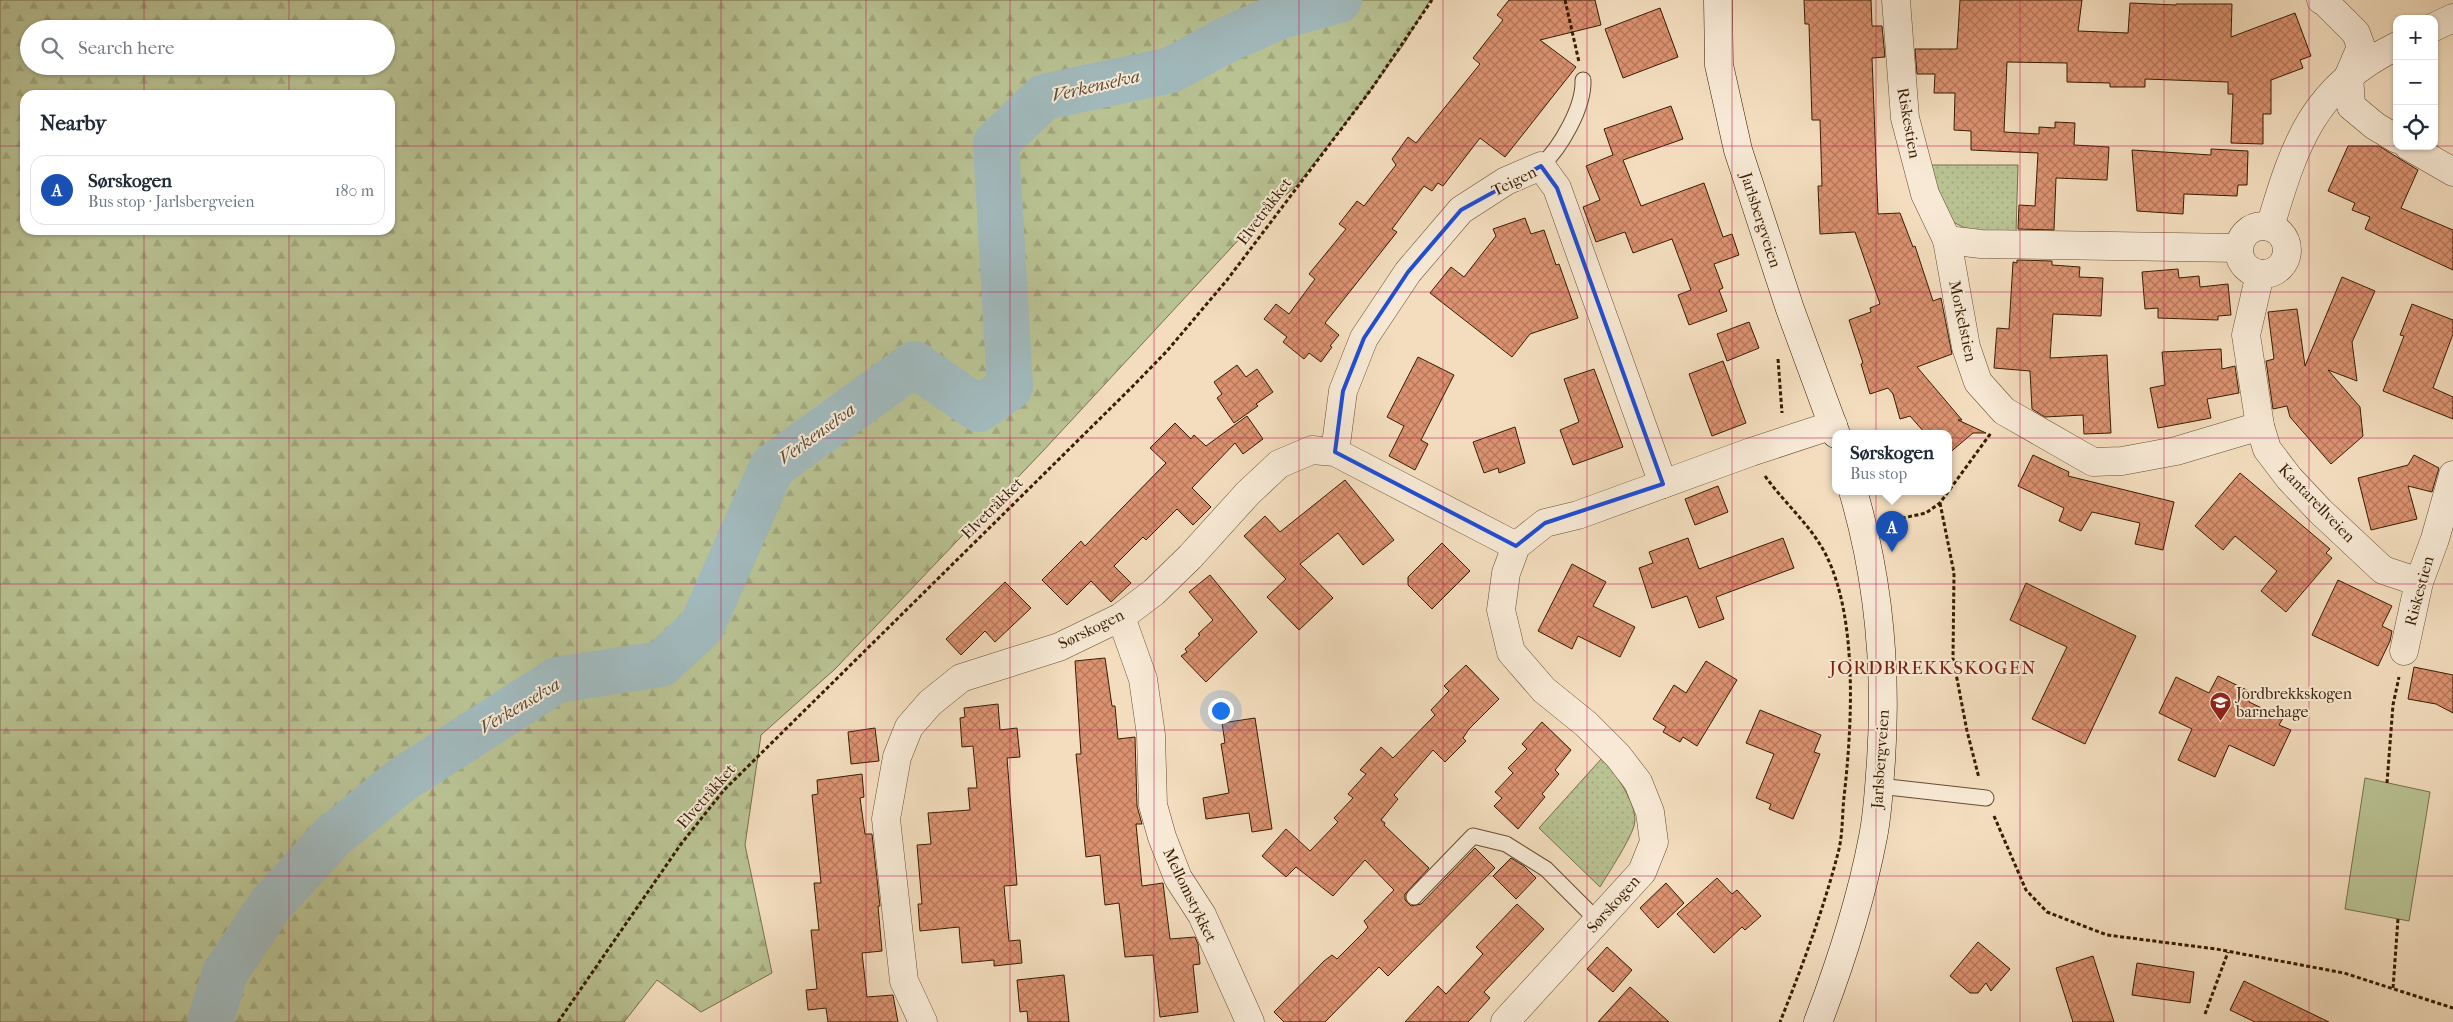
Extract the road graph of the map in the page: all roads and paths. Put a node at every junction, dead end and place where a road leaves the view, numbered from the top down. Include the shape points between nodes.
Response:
1 (1432, 0) edge
2 (1565, 0) edge
3 (1718, 0) edge
4 (1896, 0) edge
5 (2321, 0) edge
6 (2453, 18) edge
7 (2438, 25) edge
8 (2393, 48) edge
9 (2349, 75) junction
10 (1583, 80) joint
11 (2393, 137) edge
12 (2415, 150) edge
13 (1541, 166) junction
14 (2453, 172) edge
15 (2270, 227) junction
16 (1946, 240) junction
17 (2238, 248) junction
18 (2260, 274) junction
19 (1778, 359) dead end
20 (2004, 411) junction
21 (2260, 426) junction
22 (1835, 430) edge
23 (1832, 431) edge
24 (1785, 441) junction
25 (1335, 452) junction
26 (1751, 452) junction
27 (2453, 475) edge
28 (1663, 484) junction
29 (1952, 488) edge
30 (1854, 495) edge
31 (1947, 495) edge
32 (1940, 503) junction
33 (1863, 525) junction
34 (1516, 546) junction
35 (2419, 582) junction
36 (1121, 617) junction
37 (2404, 651) joint
38 (2387, 783) dead end
39 (1879, 786) junction
40 (1986, 798) junction
41 (1414, 897) dead end
42 (2398, 919) dead end
43 (1598, 921) junction
44 (2228, 952) junction
45 (2393, 988) junction
46 (2453, 1008) edge
47 (2205, 1014) dead end
48 (558, 1022) edge
49 (924, 1022) edge
50 (1250, 1022) edge
51 (1504, 1022) edge
52 (1780, 1022) edge
53 (1818, 1022) edge

1 - 48 path, Elvetråkket via 1364,99 1197,318 1126,394 724,790 681,844
2 - 10 path
3 - 22 street, Jarlsbergveien via 1719,65 1738,150 1790,310
4 - 16 street, Riskestien via 1905,118 1925,194
5 - 9 street via 2356,33 2361,47
6 - 7 street
8 - 9 street
9 - 11 street via 2350,106
9 - 15 street via 2321,104 2300,137
10 - 13 lane via 1581,101 1575,115 1551,157
12 - 14 street
13 - 25 street, Teigen via 1506,182 1461,210 1408,272 1364,338 1343,391
13 - 28 street, Teigen via 1557,188
15 - 17 street via 2249,230
15 - 18 street via 2283,236 2286,259 2275,271
16 - 17 street via 1981,244
16 - 20 street, Morkelstien via 1966,347 1978,382
17 - 18 street via 2246,268
18 - 21 street, Kantarellveien via 2246,335
19 - 24 path
20 - 21 street, Morkelstien via 2093,462 2176,451
20 - 29 path
21 - 35 street, Kantarellveien via 2267,449 2320,512 2383,570
23 - 24 street
24 - 26 street
25 - 34 street, Sørskogen
25 - 36 street, Sørskogen via 1312,450 1279,464 1154,592
26 - 28 street
26 - 52 path via 1765,478 1817,538 1836,578 1846,621 1849,678 1849,755 1839,851 1802,968
27 - 35 street, Riskestien
28 - 34 street via 1578,515 1545,523
30 - 33 street, Jarlsbergveien
31 - 32 path
32 - 33 path via 1926,513
32 - 40 path via 1954,573 1953,658 1966,732
33 - 39 street, Jarlsbergveien via 1874,576 1882,652 1884,708
34 - 43 street, Sørskogen via 1506,573 1501,610 1511,652 1544,690 1586,724 1618,756 1638,782 1650,812 1654,842 1642,872
35 - 37 street, Riskestien
36 - 49 street, Sørskogen via 1059,647 961,678 930,703 909,727 897,756 886,819 904,981
36 - 50 street, Mellomstykket via 1144,679 1151,735 1153,805 1162,837 1178,878 1202,915
37 - 38 path via 2393,705
39 - 40 lane
39 - 53 street, Jarlsbergveien via 1873,836 1853,920
40 - 44 path via 2026,890 2047,912 2107,934
41 - 43 lane via 1473,836 1506,844 1546,869
42 - 45 path
43 - 51 street, Sørskogen
44 - 45 path via 2344,973
44 - 47 path
45 - 46 path

